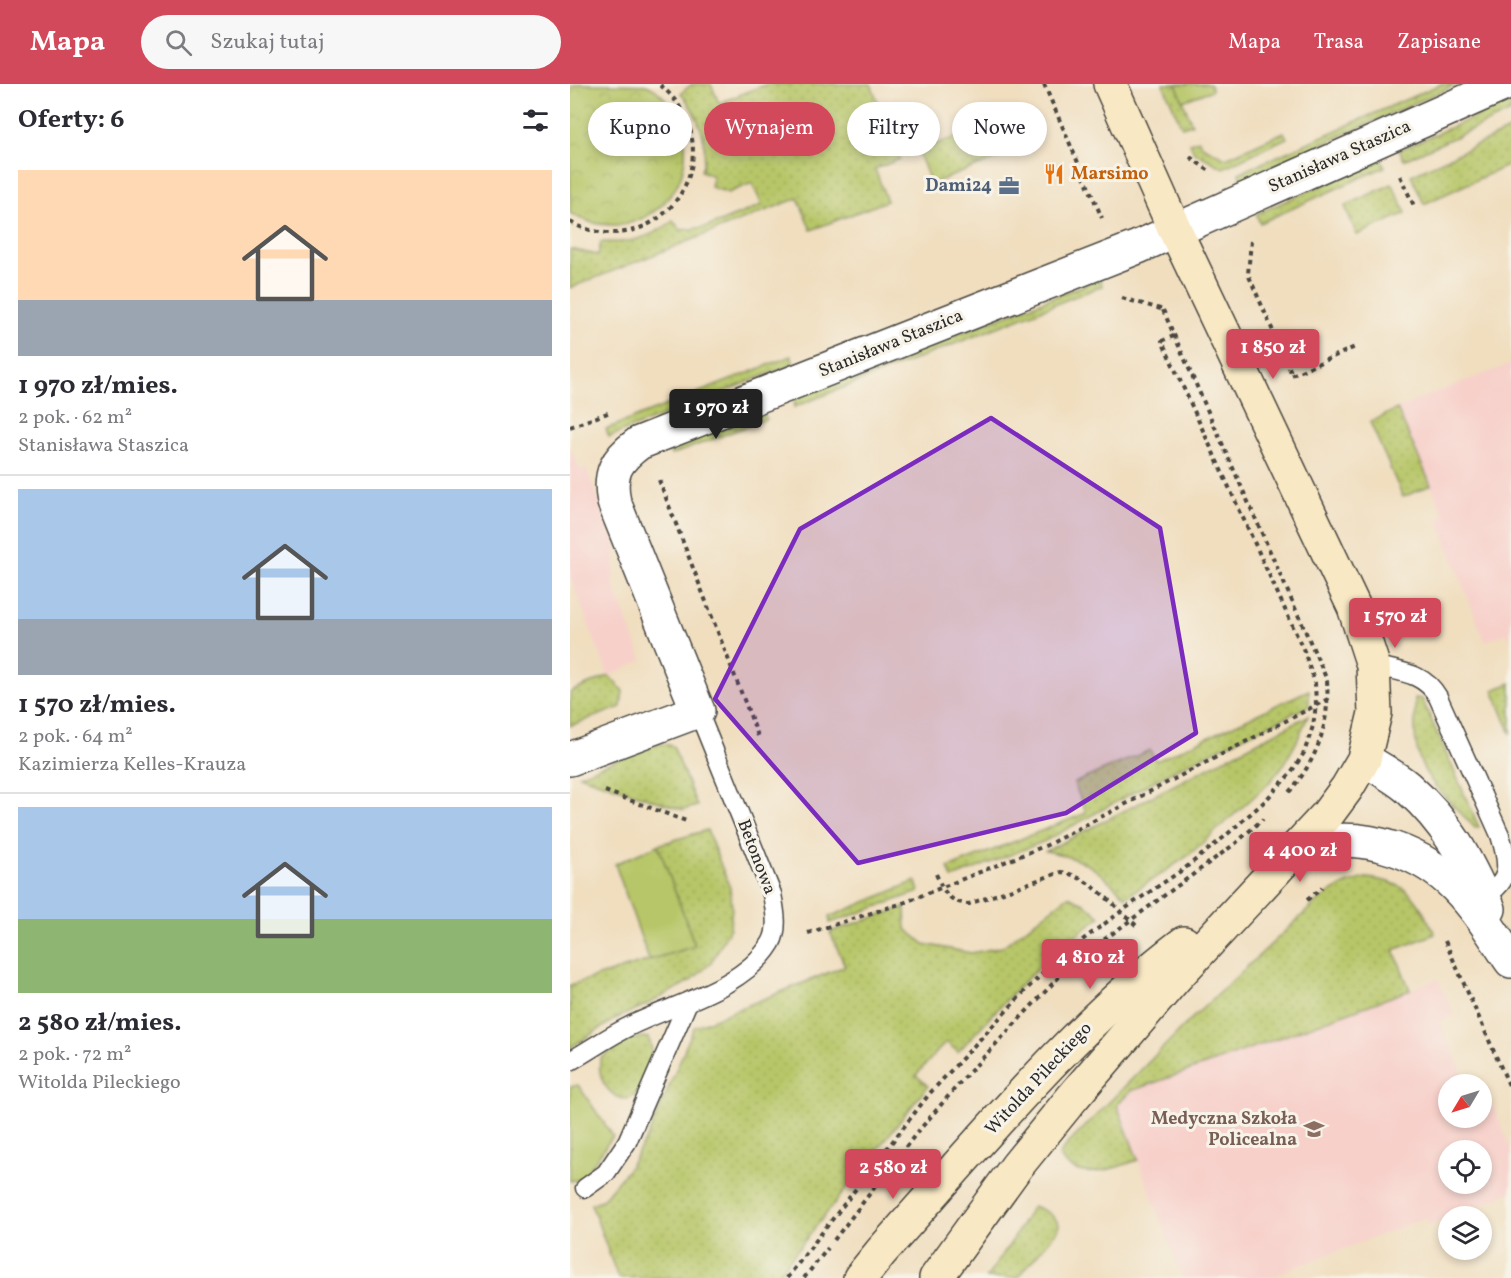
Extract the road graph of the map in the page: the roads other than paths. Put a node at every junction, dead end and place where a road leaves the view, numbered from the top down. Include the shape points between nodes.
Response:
1 (1110, 84) edge
2 (1505, 84) edge
3 (1175, 230) junction
4 (1373, 665) junction
5 (698, 711) junction
6 (570, 759) edge
7 (1364, 759) junction
8 (1296, 850) junction
9 (1267, 880) junction
10 (1478, 901) junction
11 (1511, 956) edge
12 (1511, 961) edge
13 (688, 1002) junction
14 (570, 1061) edge
15 (585, 1188) dead end
16 (860, 1278) edge
17 (936, 1278) edge

1 - 3 street, Witolda Pileckiego
2 - 3 street, Stanisława Staszica
3 - 4 street, Witolda Pileckiego via 1354,607
3 - 5 street, Stanisława Staszica via 639,443 624,454 610,485
4 - 7 street, Witolda Pileckiego via 1376,713
4 - 10 lane via 1417,676 1438,697 1506,851 1504,881
5 - 6 street
5 - 13 lane, Betonowa via 772,894 776,921 772,942 759,959 740,975
7 - 8 street, Witolda Pileckiego via 1341,798
7 - 10 street via 1405,786 1450,833
8 - 9 street, Witolda Pileckiego
8 - 10 street via 1341,841 1388,847 1435,869
9 - 16 street, Witolda Pileckiego via 1168,955 1093,1022 1044,1070
9 - 17 street, Witolda Pileckiego via 1175,978 1073,1097 1017,1166
10 - 11 street
10 - 12 street
13 - 14 lane via 629,1027
13 - 15 lane via 627,1142 606,1173

